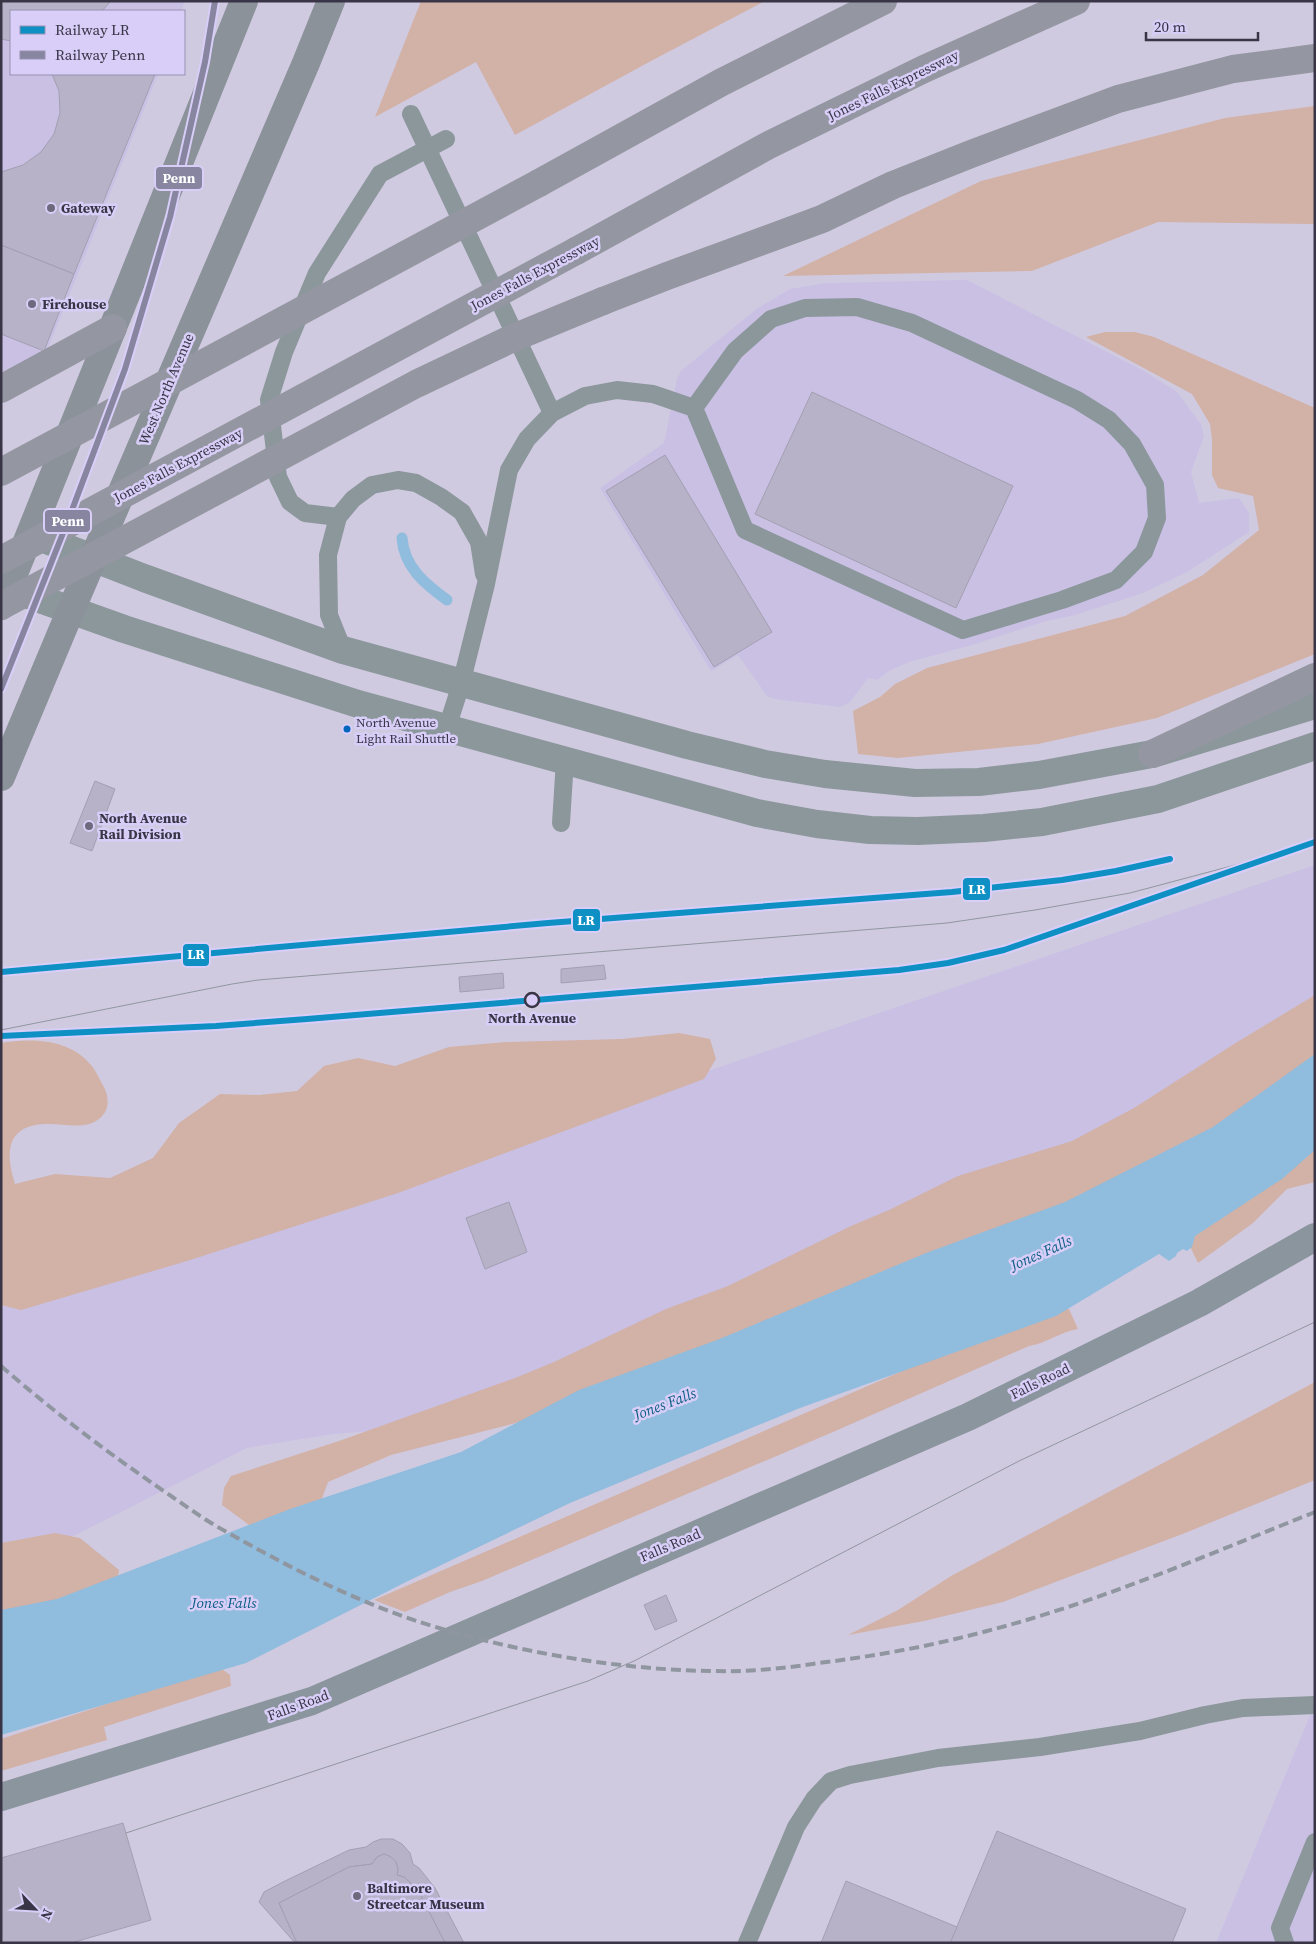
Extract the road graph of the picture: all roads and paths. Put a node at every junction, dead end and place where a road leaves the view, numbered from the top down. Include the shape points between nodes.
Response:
1 (244, 1) edge
2 (331, 1) edge
3 (883, 1) edge
4 (1076, 1) edge
5 (1315, 58) edge
6 (411, 114) dead end
7 (446, 140) dead end
8 (428, 149) junction
9 (113, 328) junction
10 (1, 389) edge
11 (694, 408) junction
12 (552, 412) junction
13 (1, 472) edge
14 (338, 517) junction
15 (31, 534) junction
16 (94, 557) junction
17 (1, 560) edge
18 (486, 584) junction
19 (4, 600) edge
20 (71, 610) junction
21 (343, 650) junction
22 (1315, 677) edge
23 (461, 684) junction
24 (1315, 705) edge
25 (447, 728) junction
26 (1315, 746) edge
27 (1152, 754) junction
28 (565, 760) junction
29 (1, 777) edge
30 (561, 823) dead end
31 (1315, 1236) edge
32 (1315, 1705) edge
33 (1, 1797) edge
34 (1315, 1842) edge
35 (747, 1943) edge
36 (1285, 1943) edge

1 - 9 main road
2 - 16 main road, West North Avenue
3 - 13 highway, bridge via 722,82
4 - 17 highway, Jones Falls Expressway, bridge via 924,69 767,146
5 - 19 highway, bridge via 1233,69 1118,99 971,154 822,218 513,338 416,384
6 - 8 lane
7 - 8 lane
8 - 12 lane
8 - 14 lane via 380,174 317,273 284,352 269,400 278,477 290,502 305,513
9 - 10 highway
9 - 15 main road
11 - 11 lane via 735,351 771,320 805,308 857,307 912,323 1077,400 1109,420 1132,444 1155,485 1157,518 1144,552 1116,580 963,630 745,530
11 - 12 lane via 653,394 617,390 585,396
12 - 18 lane via 527,439 509,470
14 - 18 lane via 353,498 372,485 398,480 416,483 462,512 479,542
14 - 21 lane via 328,555 329,615
15 - 16 street
15 - 19 main road
16 - 20 main road, West North Avenue
16 - 21 street
18 - 23 lane
19 - 20 street
20 - 25 street via 334,697
20 - 29 main road, West North Avenue
21 - 23 street
22 - 27 highway
23 - 25 lane
23 - 27 street via 764,764 843,776 915,783 979,782 1039,775
24 - 27 street
25 - 28 street
26 - 28 street via 1158,799 1107,810 1042,822 918,831 870,830 757,813
28 - 30 lane
31 - 33 main road, Falls Road via 1199,1303 968,1417 312,1702
32 - 35 lane via 1234,1710 1122,1734 938,1758 831,1781 814,1799 796,1827
34 - 36 lane via 1280,1928

